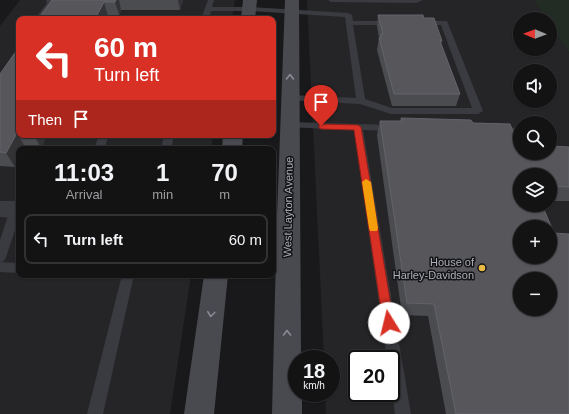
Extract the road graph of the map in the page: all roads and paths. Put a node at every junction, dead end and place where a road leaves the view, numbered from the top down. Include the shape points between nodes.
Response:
1 (49, 0) edge
2 (211, 0) edge
3 (331, 0) edge
4 (420, 0) edge
5 (396, 1) edge
6 (292, 6) edge
7 (209, 9) junction
8 (249, 9) edge
9 (41, 16) edge
10 (206, 16) edge
11 (350, 23) junction
12 (400, 23) edge
13 (414, 23) edge
14 (290, 98) junction
15 (361, 101) junction
16 (290, 125) junction
17 (358, 127) junction
18 (401, 128) edge
19 (486, 130) edge
20 (513, 131) edge
21 (12, 210) edge
22 (280, 216) edge
23 (0, 257) edge
24 (0, 267) edge
25 (16, 268) edge
26 (127, 278) edge
27 (216, 278) edge
28 (95, 414) edge
29 (199, 414) edge
30 (287, 414) edge
31 (403, 414) edge

1 - 9 lane via 50,3
2 - 7 lane
3 - 5 lane
4 - 5 lane
6 - 8 lane
6 - 11 lane via 348,15
14 -> 6 main road, West Layton Avenue
7 - 8 lane
7 - 10 lane
11 - 12 lane
11 - 15 lane
13 - 15 lane via 444,23 478,111 391,111
14 - 15 lane
14 - 16 main road, West Layton Avenue
16 - 17 lane
16 - 22 main road, West Layton Avenue
17 - 18 lane
17 - 31 lane
19 - 20 lane
21 - 23 lane
30 -> 22 main road, West Layton Avenue
24 - 25 lane
26 - 28 lane
27 -> 29 main road

